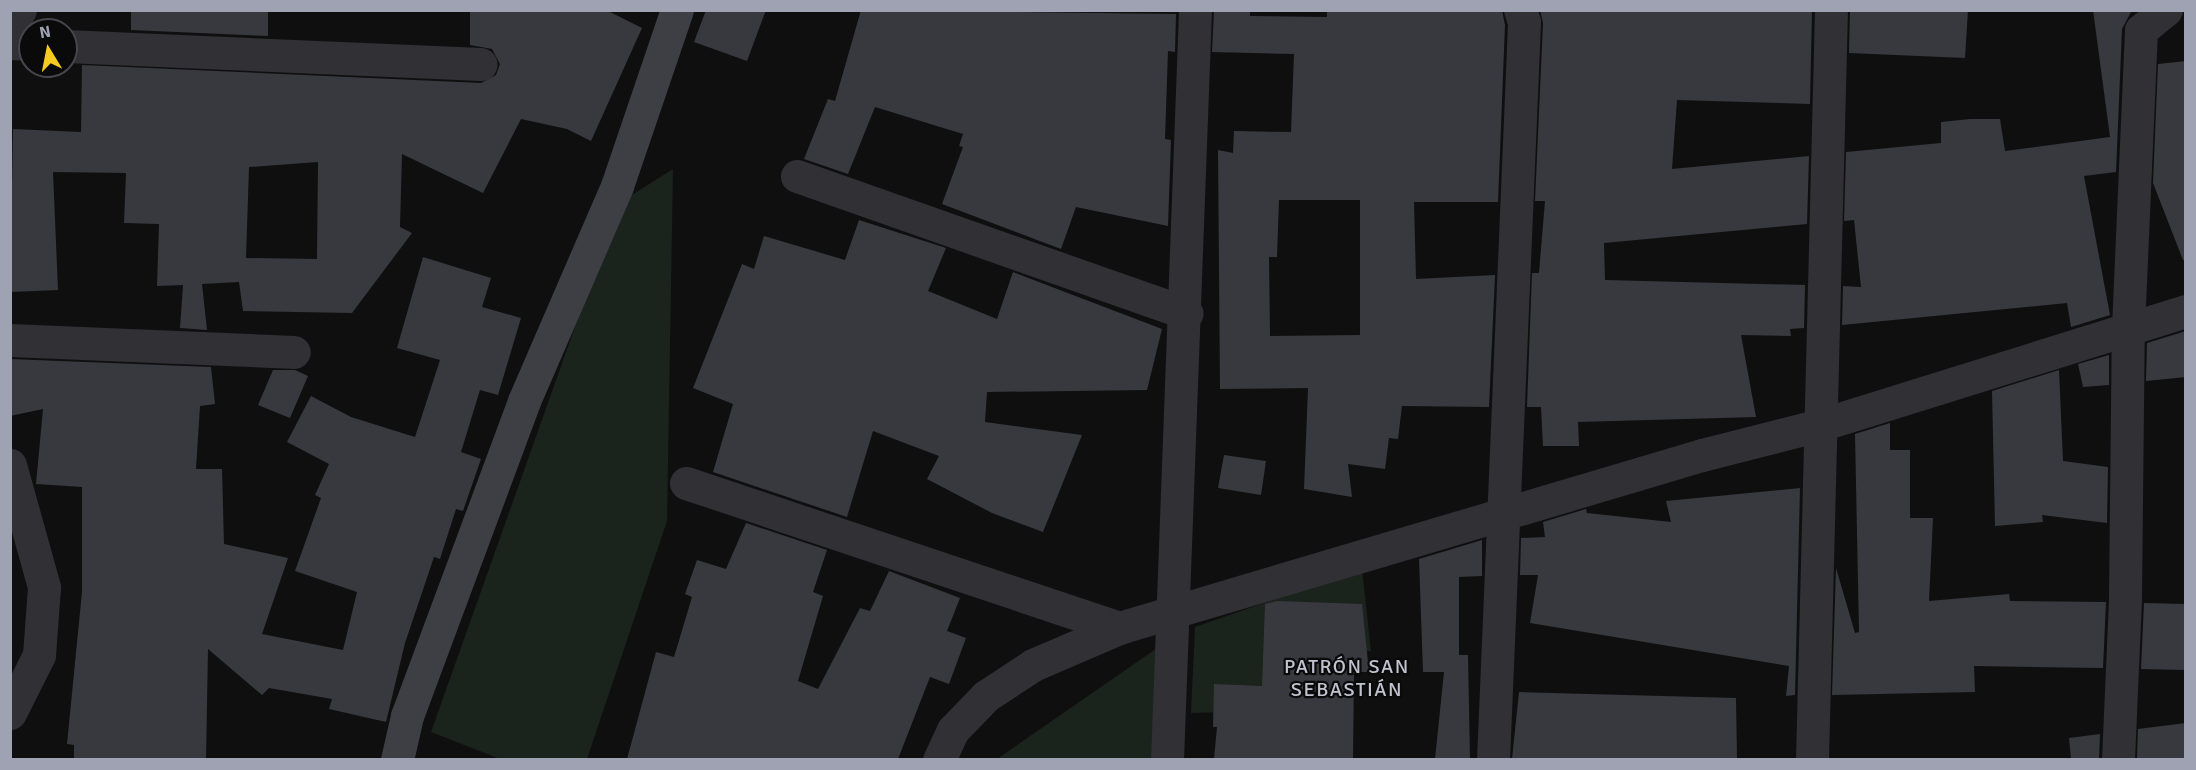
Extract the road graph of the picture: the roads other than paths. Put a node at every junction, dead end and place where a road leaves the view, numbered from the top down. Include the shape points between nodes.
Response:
1 (20, 10) edge
2 (677, 10) edge
3 (1195, 10) edge
4 (1520, 10) edge
5 (1831, 10) edge
6 (2166, 10) edge
7 (10, 27) edge
8 (78, 47) edge
9 (481, 64) dead end
10 (797, 176) dead end
11 (2186, 311) edge
12 (1187, 313) junction
13 (2128, 328) junction
14 (10, 340) edge
15 (294, 352) dead end
16 (1820, 424) junction
17 (10, 465) edge
18 (686, 483) dead end
19 (1506, 513) junction
20 (1172, 611) junction
21 (1119, 627) junction
22 (10, 713) edge
23 (397, 759) edge
24 (939, 759) edge
25 (1167, 759) edge
26 (1493, 759) edge
27 (1812, 759) edge
28 (2118, 759) edge

1 - 7 street
2 - 23 main road via 617,186 520,412 407,716
3 - 12 street
4 - 19 street via 1524,22
5 - 16 street
6 - 13 street via 2141,30
8 - 9 street
10 - 12 street
11 - 13 street
12 - 20 street
13 - 16 street
13 - 28 street via 2125,598
14 - 15 street
16 - 19 street
16 - 27 street
17 - 22 street via 44,587 39,655
18 - 21 street
19 - 20 street
19 - 26 street
20 - 21 street
20 - 25 street
21 - 24 street via 1033,665 986,696 953,730

